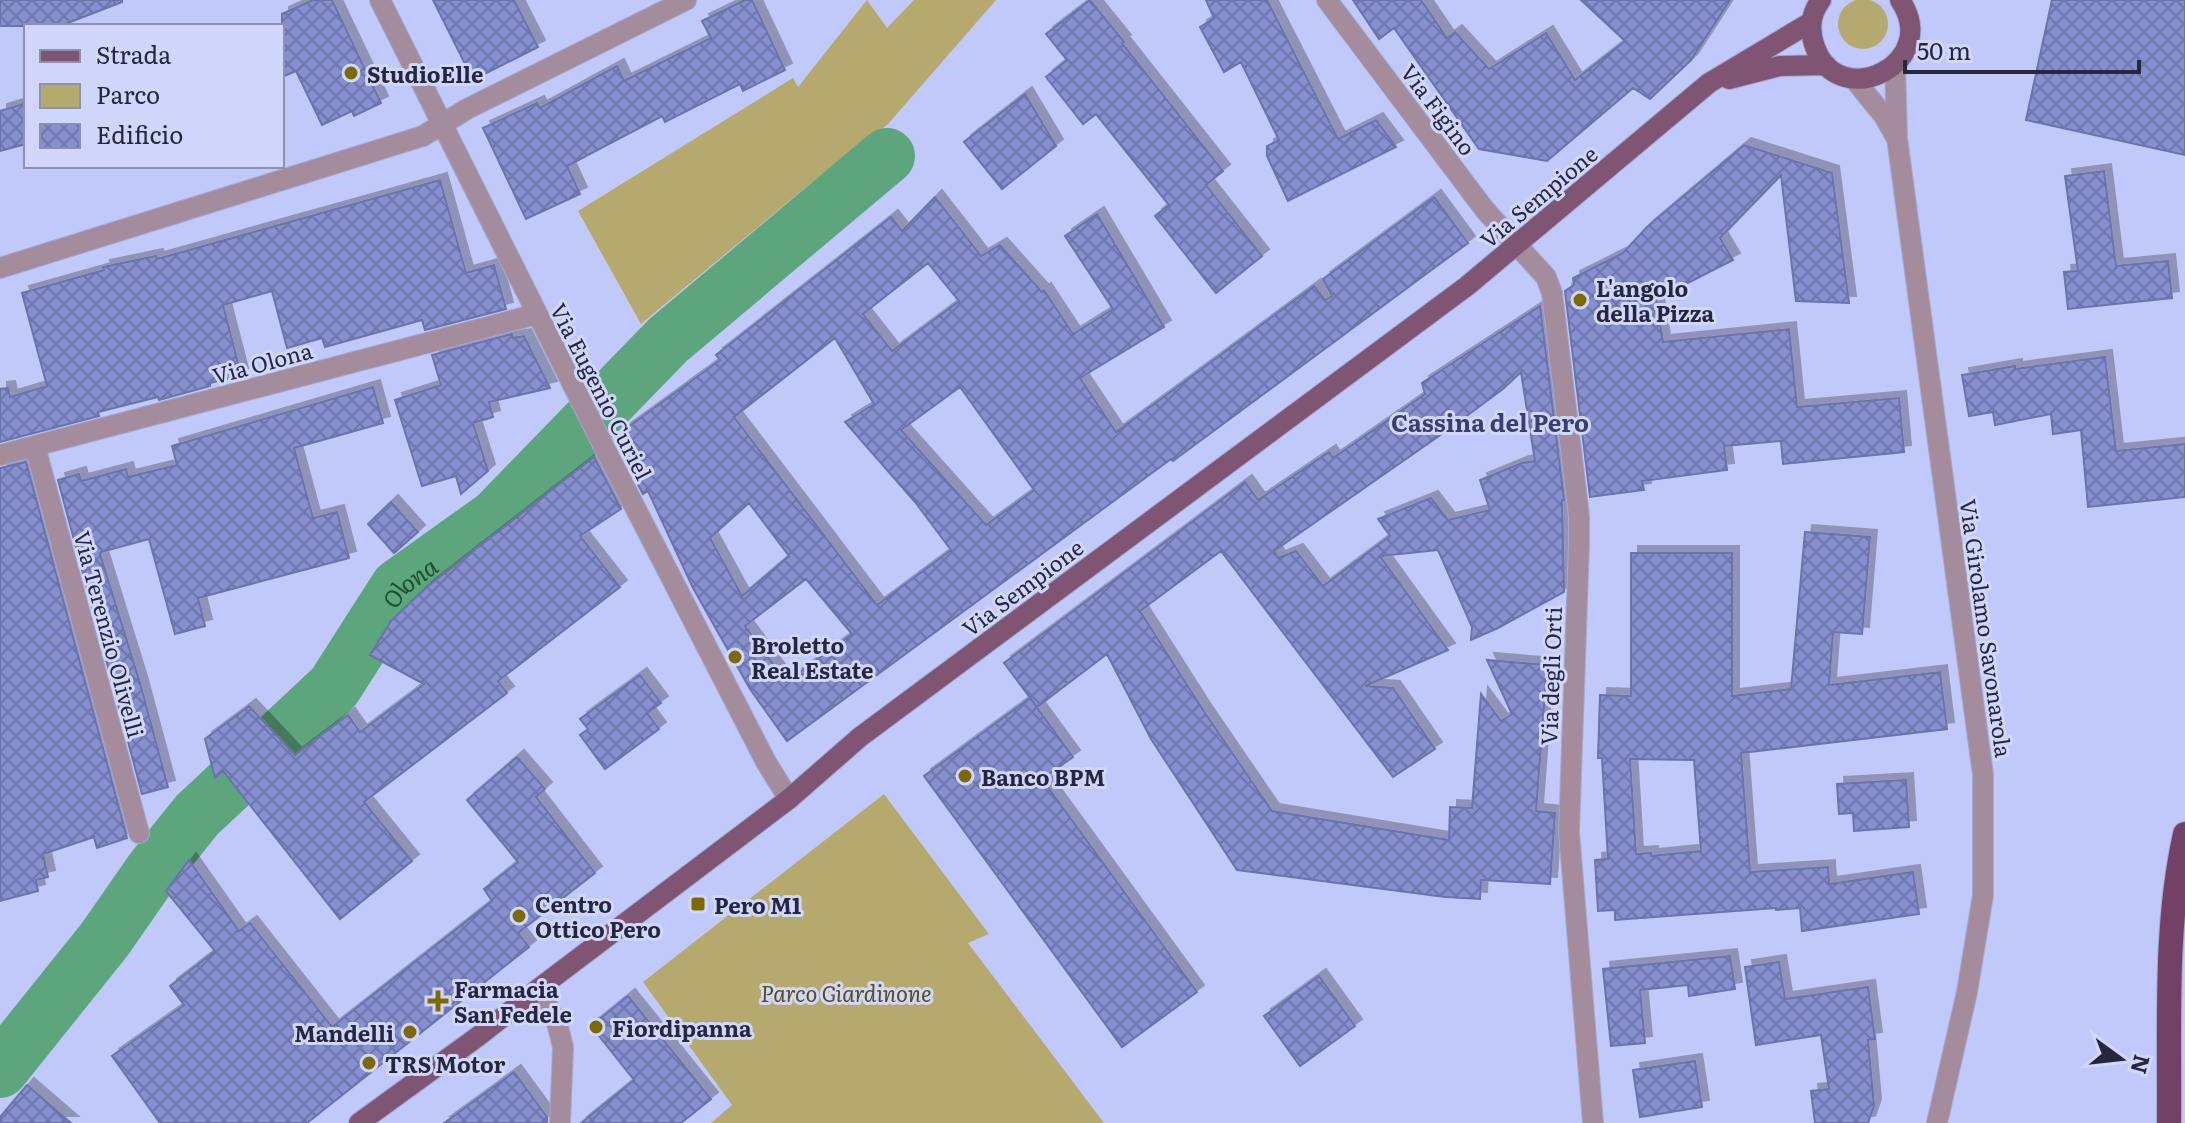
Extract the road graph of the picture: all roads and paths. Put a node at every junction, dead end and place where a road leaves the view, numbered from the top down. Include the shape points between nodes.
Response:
1 (380, 0) edge
2 (686, 0) edge
3 (1327, 0) edge
4 (1821, 0) edge
5 (1905, 3) edge
6 (1811, 22) junction
7 (1895, 64) junction
8 (1826, 65) junction
9 (1854, 79) junction
10 (1709, 83) junction
11 (442, 123) junction
12 (1897, 138) junction
13 (1517, 244) junction
14 (0, 268) edge
15 (537, 314) junction
16 (35, 446) junction
17 (0, 455) edge
18 (789, 799) junction
19 (139, 833) dead end
20 (2185, 834) edge
21 (538, 989) junction
22 (359, 1123) edge
23 (560, 1123) edge
24 (1593, 1123) edge
25 (1937, 1123) edge
26 (2169, 1123) edge

1 - 11 street, Via Eugenio Curiel
2 - 11 street
3 - 13 street, Via Figino via 1485,210
4 - 6 main road
5 - 7 main road via 1910,38
6 - 8 main road via 1811,38
6 - 10 main road, Via Sempione
7 - 9 main road via 1869,79
7 - 12 street, Via Girolamo Savonarola
8 - 9 main road
8 - 10 main road, Via Sempione via 1780,66
9 - 12 street, Via Girolamo Savonarola
10 - 13 main road, Via Sempione
11 - 14 street via 423,136
11 - 15 street, Via Eugenio Curiel
12 - 25 street, Via Girolamo Savonarola via 1983,775 1983,895
13 - 18 main road, Via Sempione via 860,737
13 - 24 street, Via degli Orti via 1546,277 1552,293 1579,516 1569,832
15 - 16 street, Via Olona
15 - 18 street, Via Eugenio Curiel
16 - 17 street, Via Olona
16 - 19 street, Via Terenzio Olivelli
18 - 21 main road, Via Sempione
20 - 26 highway via 2172,918
21 - 22 main road, Via Sempione
21 - 23 street via 563,1047

